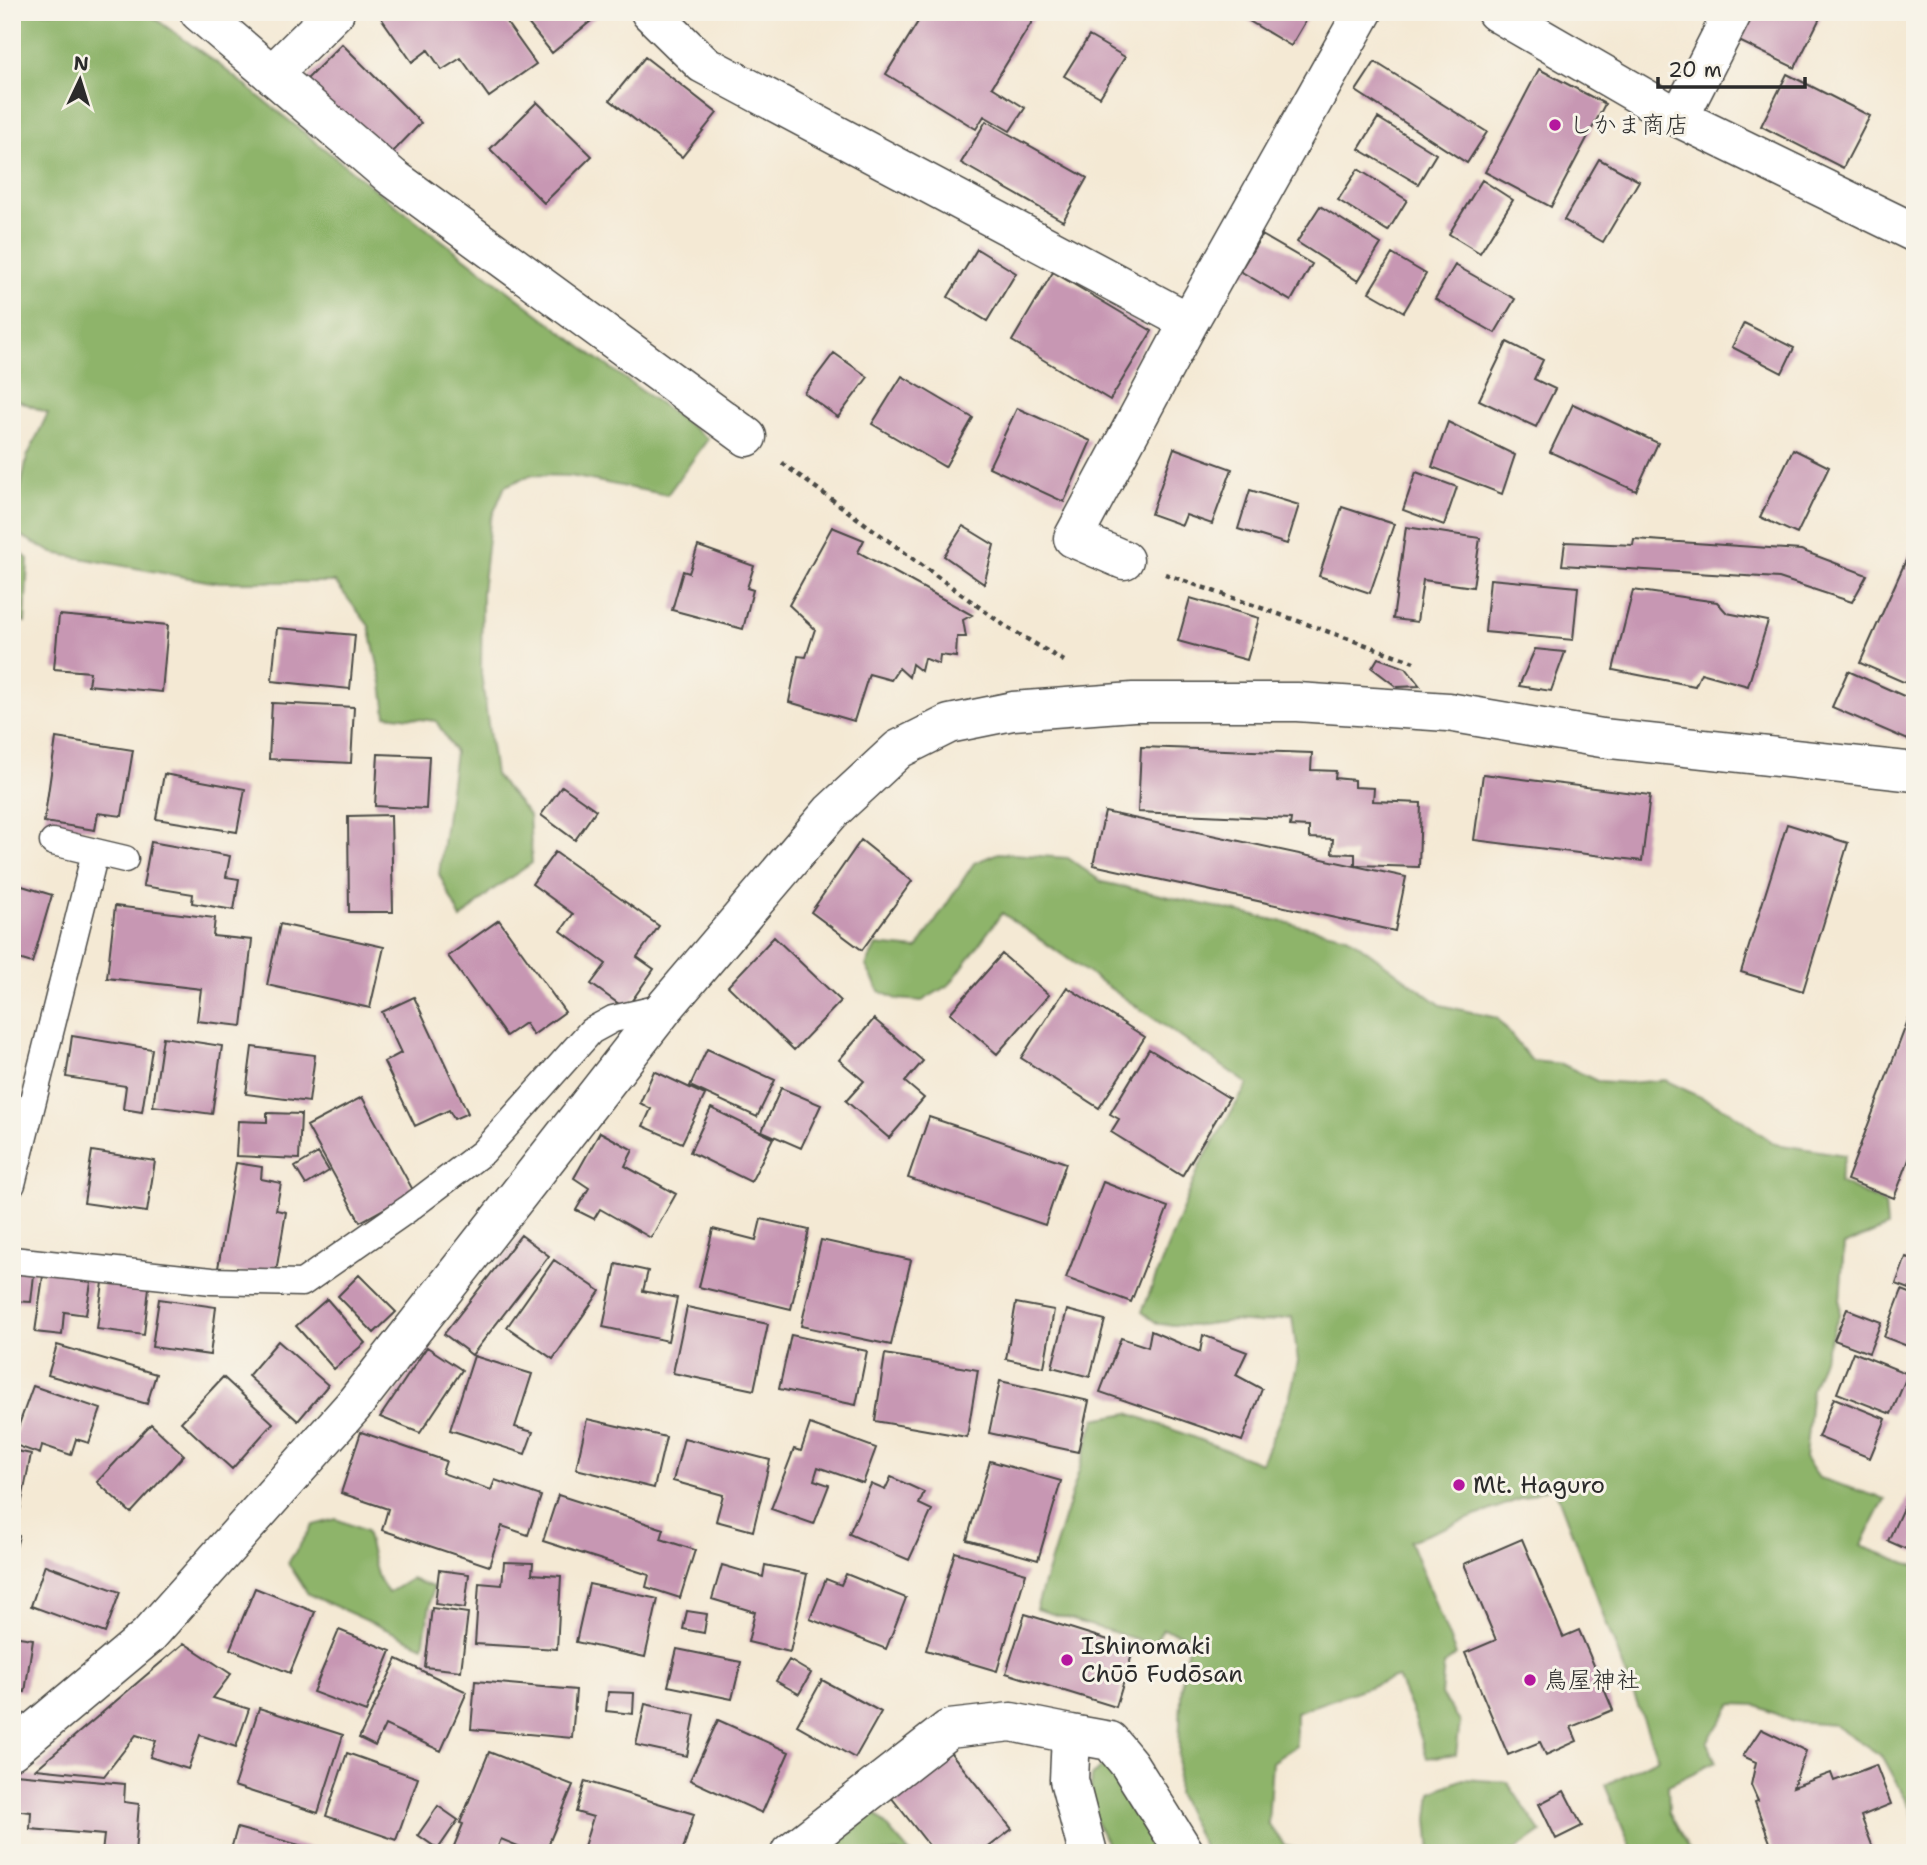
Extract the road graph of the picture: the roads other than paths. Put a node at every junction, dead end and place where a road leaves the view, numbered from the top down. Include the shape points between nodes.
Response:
1 (199, 12) edge
2 (335, 12) edge
3 (650, 12) edge
4 (1363, 12) edge
5 (1496, 12) edge
6 (1733, 12) edge
7 (273, 73) junction
8 (1679, 118) junction
9 (1915, 233) edge
10 (1189, 323) junction
11 (747, 437) road end
12 (1124, 560) road end
13 (1915, 772) edge
14 (53, 842) dead end
15 (95, 853) junction
16 (125, 859) dead end
17 (665, 1007) junction
18 (12, 1184) edge
19 (12, 1260) edge
20 (1071, 1734) junction
21 (12, 1750) edge
22 (790, 1853) edge
23 (1088, 1853) edge
24 (1185, 1853) edge

1 - 7 street
2 - 7 street
3 - 10 street via 703,64
4 - 10 street
5 - 8 street
6 - 8 street
7 - 11 street via 392,177
8 - 9 street
10 - 12 street via 1073,538
13 - 17 street via 1602,738 1448,712 1297,702 1132,702 1013,711 949,723 899,749 831,812
14 - 15 lane
15 - 16 lane
15 - 18 lane
17 - 19 lane via 613,1019 591,1031 482,1152 302,1283 212,1281
17 - 21 street via 353,1406 149,1636
20 - 22 street via 1011,1722 949,1729
20 - 23 street via 1069,1780
20 - 24 street via 1110,1741

